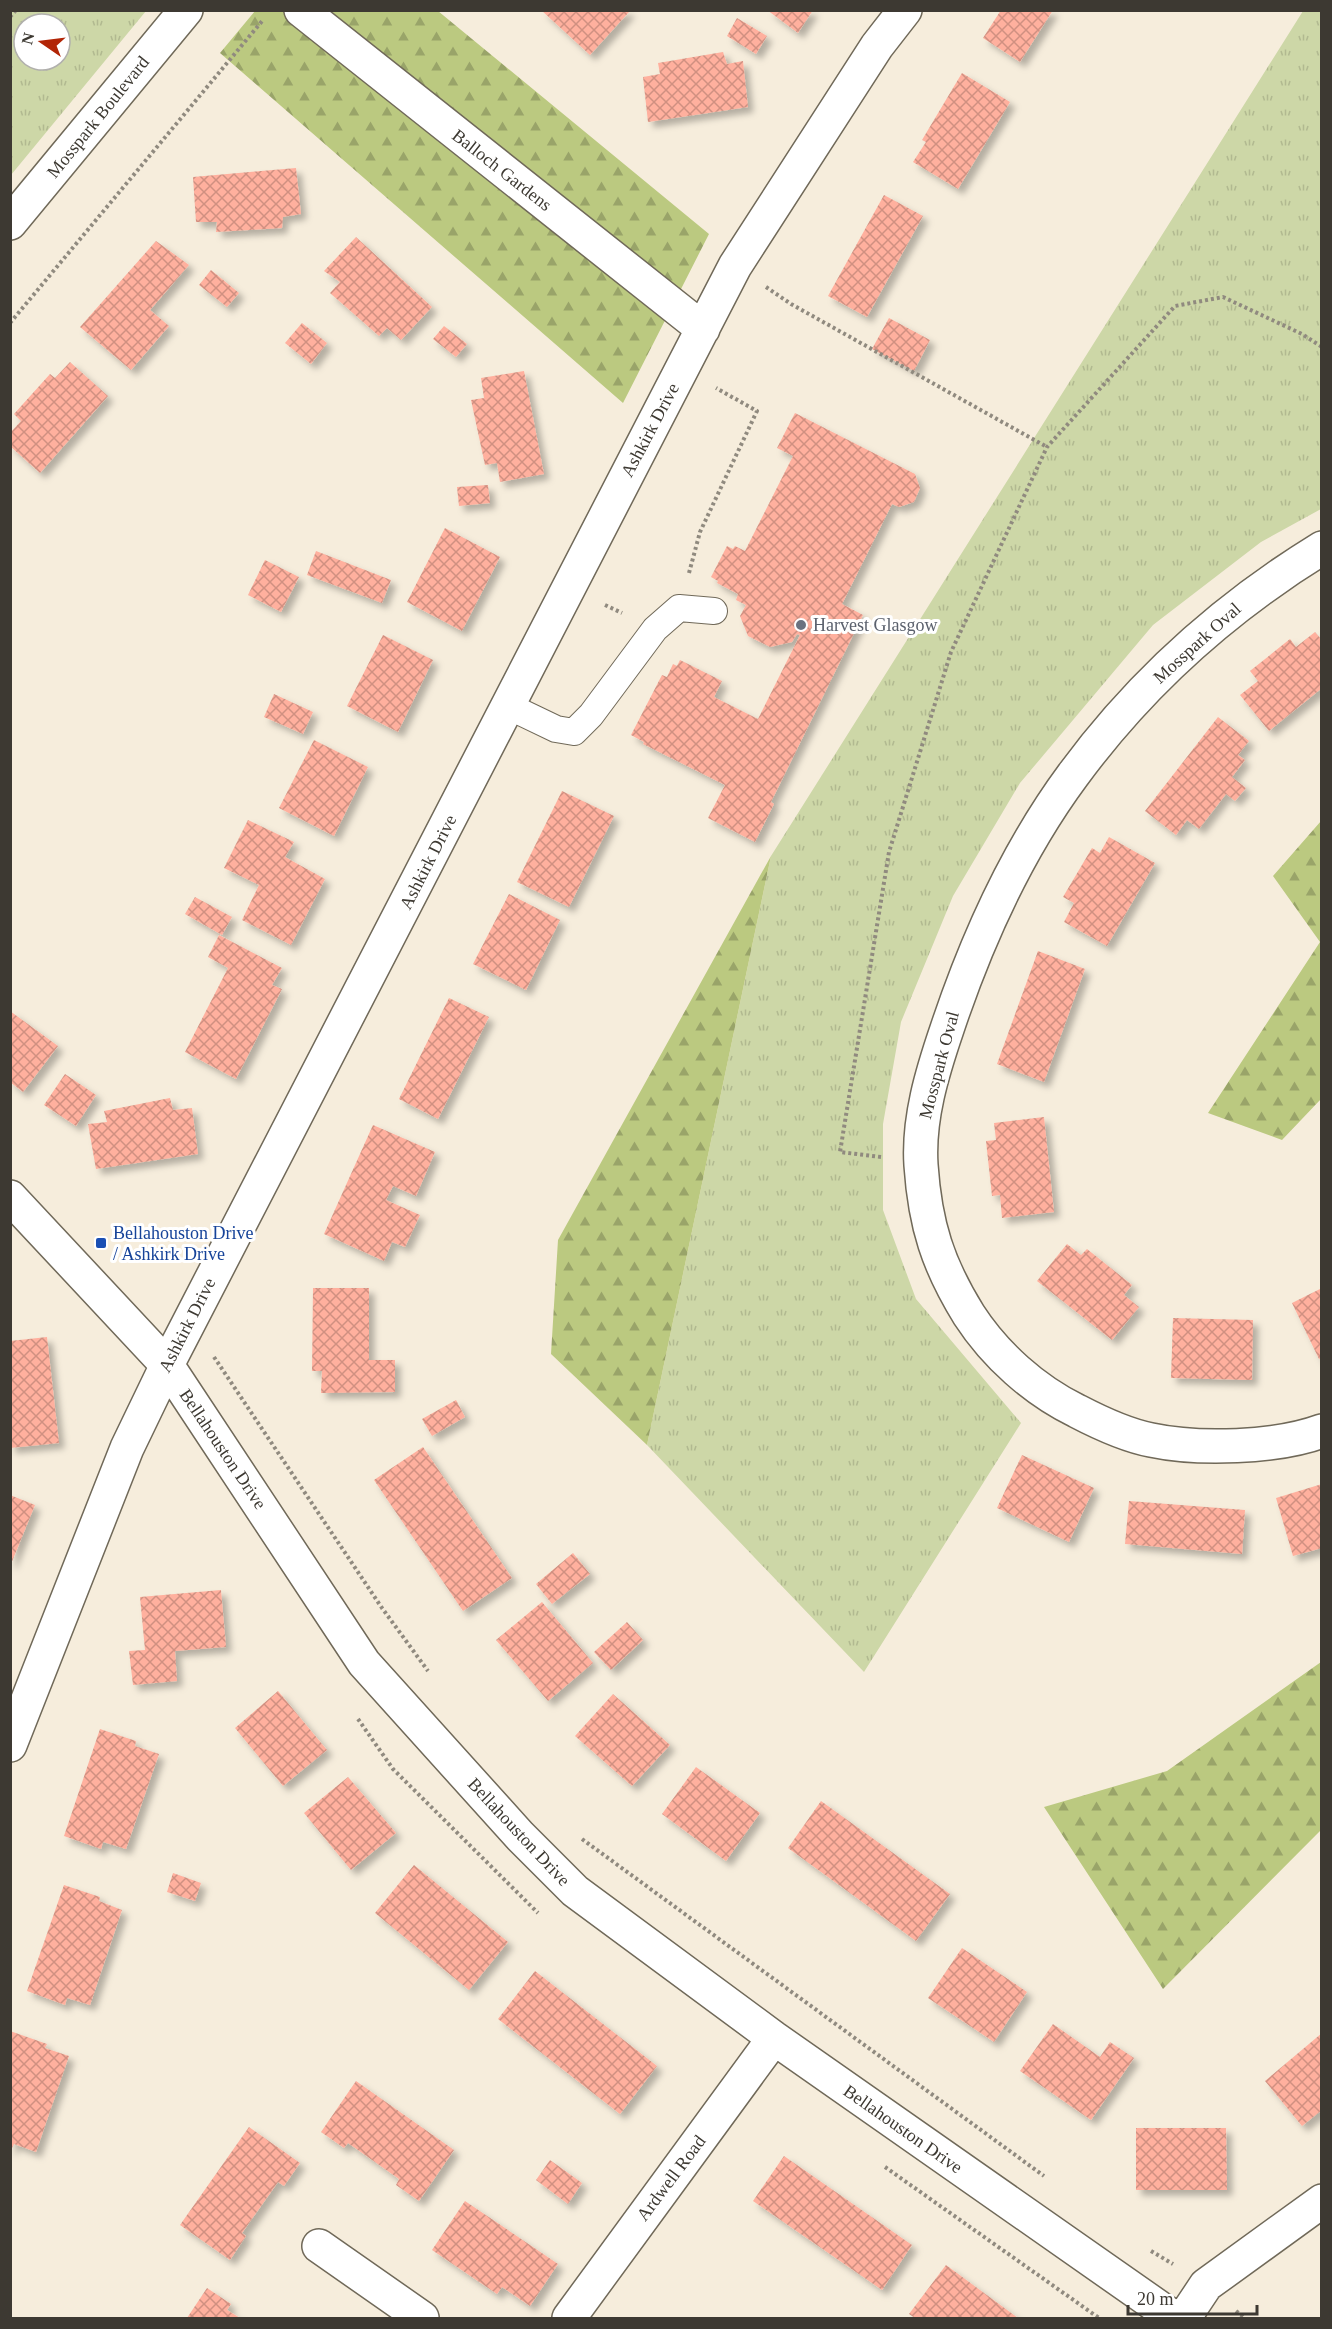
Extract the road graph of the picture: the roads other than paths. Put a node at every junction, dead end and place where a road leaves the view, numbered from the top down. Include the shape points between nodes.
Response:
1 (186, 10) edge
2 (301, 10) edge
3 (904, 10) edge
4 (10, 223) edge
5 (704, 329) junction
6 (1322, 548) edge
7 (714, 611) dead end
8 (507, 706) junction
9 (10, 1197) edge
10 (166, 1365) junction
11 (1322, 1431) edge
12 (10, 1745) edge
13 (774, 2038) junction
14 (1322, 2201) edge
15 (319, 2246) dead end
16 (422, 2319) edge
17 (569, 2319) edge
18 (1174, 2319) edge
19 (1184, 2319) edge

1 - 4 street, Mosspark Boulevard
2 - 5 street, Balloch Gardens
3 - 5 street, Ashkirk Drive via 735,266
5 - 8 street, Ashkirk Drive
6 - 11 street, Mosspark Oval via 1233,609 1165,669 1118,718 1030,837 1004,885 957,999 924,1112 920,1162 934,1248 952,1287 997,1352 1066,1406 1109,1427 1150,1440 1204,1446 1252,1444
7 - 8 lane via 679,608 655,629 574,732 556,729
8 - 10 street, Ashkirk Drive
9 - 10 street, Bellahouston Drive
10 - 12 street, Ashkirk Drive via 127,1448
10 - 13 street, Bellahouston Drive via 364,1663 575,1891
13 - 17 street, Ardwell Road
13 - 18 street, Bellahouston Drive
14 - 19 street via 1206,2285
15 - 16 street

